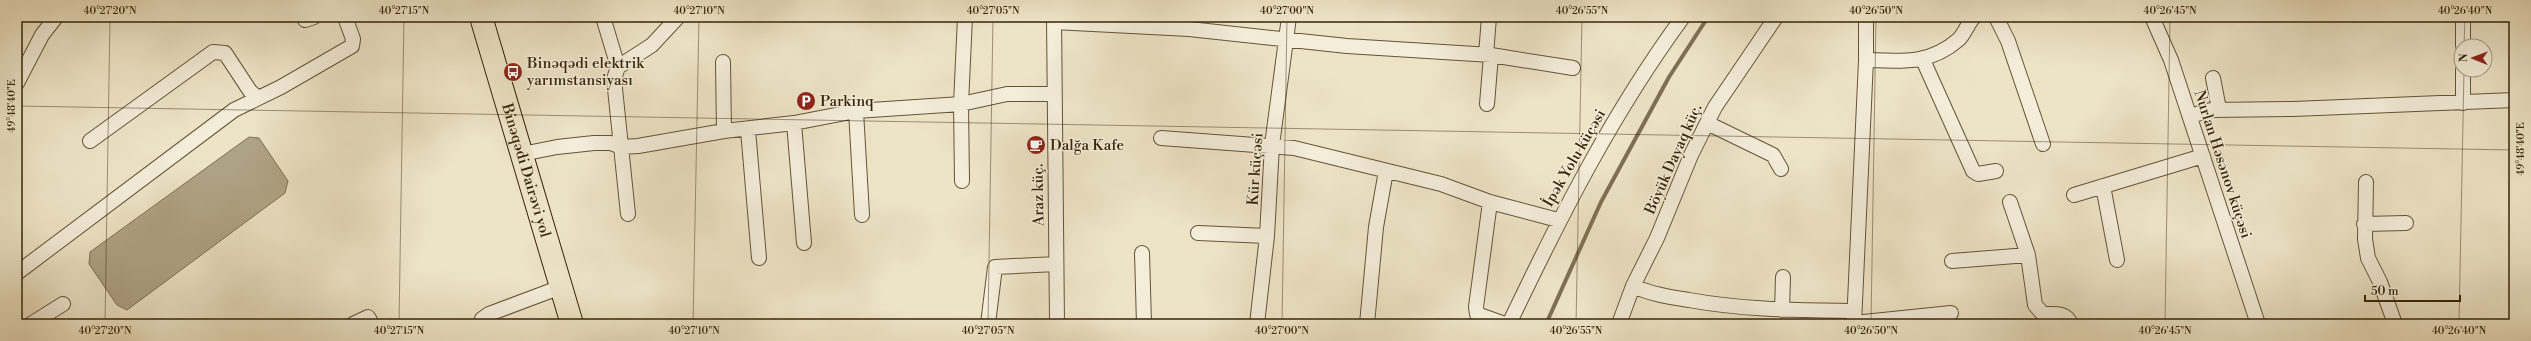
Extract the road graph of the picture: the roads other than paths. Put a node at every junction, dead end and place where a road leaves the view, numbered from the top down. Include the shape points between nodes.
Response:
1 (56, 17) edge
2 (345, 17) edge
3 (481, 17) edge
4 (603, 17) edge
5 (678, 17) edge
6 (965, 17) edge
7 (1289, 17) edge
8 (1489, 17) edge
9 (1683, 17) edge
10 (1776, 17) edge
11 (1866, 17) edge
12 (1974, 17) edge
13 (1996, 17) edge
14 (2152, 17) edge
15 (2463, 17) edge
16 (1054, 20) edge
17 (2463, 38) edge
18 (1286, 39) junction
19 (1488, 55) junction
20 (1866, 60) junction
21 (1923, 60) junction
22 (722, 62) dead end
23 (618, 67) junction
24 (1573, 68) dead end
25 (2213, 78) dead end
26 (2463, 78) edge
27 (17, 83) edge
28 (1054, 94) junction
29 (258, 98) junction
30 (2514, 100) edge
31 (2463, 103) junction
32 (961, 104) junction
33 (1487, 104) dead end
34 (2219, 109) junction
35 (856, 111) junction
36 (2190, 116) junction
37 (794, 123) junction
38 (1707, 123) junction
39 (748, 130) junction
40 (724, 131) junction
41 (1161, 138) dead end
42 (90, 141) dead end
43 (2043, 144) dead end
44 (1272, 145) junction
45 (622, 147) junction
46 (522, 154) junction
47 (2203, 156) junction
48 (1781, 169) dead end
49 (1386, 171) junction
50 (1996, 171) dead end
51 (962, 181) dead end
52 (2366, 182) dead end
53 (2103, 186) junction
54 (2074, 194) dead end
55 (1490, 202) junction
56 (2010, 202) dead end
57 (628, 214) dead end
58 (862, 215) dead end
59 (1558, 220) junction
60 (2406, 223) dead end
61 (2364, 224) junction
62 (1198, 233) dead end
63 (1267, 236) junction
64 (804, 243) dead end
65 (1142, 253) dead end
66 (2028, 255) junction
67 (759, 258) dead end
68 (2118, 260) dead end
69 (1952, 261) dead end
70 (1056, 264) junction
71 (17, 273) edge
72 (1783, 277) dead end
73 (1633, 286) junction
74 (561, 287) junction
75 (63, 304) dead end
76 (1782, 310) junction
77 (1951, 313) dead end
78 (1854, 319) edge
79 (31, 324) edge
80 (353, 324) edge
81 (372, 324) edge
82 (482, 324) edge
83 (572, 324) edge
84 (988, 324) edge
85 (1057, 324) edge
86 (1144, 324) edge
87 (1257, 324) edge
88 (1367, 324) edge
89 (1504, 324) edge
90 (1509, 324) edge
91 (1619, 324) edge
92 (2071, 324) edge
93 (2258, 324) edge
94 (2395, 324) edge

1 - 27 street via 42,35
2 - 29 street via 352,46
3 - 46 main road, Binəqədi Dairəvi yol
4 - 23 street
5 - 23 street via 652,45
6 - 32 street
7 - 18 street, Kür küçəsi
8 - 19 street
9 - 59 street, İpək Yolu küçəsi via 1646,68
10 - 38 street, Böyük Dayaq küç. via 1726,88
11 - 20 street
12 - 21 street via 1959,39
13 - 43 street via 2008,41
14 - 36 street, Nurlan Həsənov küçəsi via 2171,60
15 - 17 street
16 - 18 street via 1189,29
16 - 28 street, Araz küç.
18 - 19 street via 1347,46
18 - 44 street, Kür küçəsi
19 - 24 street
19 - 33 street
20 - 21 street
20 - 78 street
21 - 50 street via 1973,171 1978,174
22 - 40 street
23 - 45 street via 614,89
25 - 34 street
26 - 31 street
28 - 32 street via 1007,94
28 - 70 street, Araz küç.
29 - 42 street via 250,91 225,53 213,52
29 - 71 street via 234,110
30 - 31 street
31 - 34 street
32 - 35 street
32 - 51 street
34 - 36 street
35 - 37 street
35 - 58 street
36 - 47 street, Nurlan Həsənov küçəsi
37 - 39 street
37 - 64 street
38 - 48 street via 1773,155
38 - 73 street, Böyük Dayaq küç. via 1657,238
39 - 40 street
39 - 67 street
40 - 45 street
41 - 44 street
44 - 49 street
44 - 63 street, Kür küçəsi
45 - 46 street via 611,143 594,143
45 - 57 street
46 - 74 main road, Binəqədi Dairəvi yol
47 - 53 street
47 - 93 street, Nurlan Həsənov küçəsi
49 - 55 street via 1441,184
49 - 88 street via 1376,227
52 - 61 street
53 - 54 street
53 - 68 street
55 - 59 street
55 - 89 street via 1476,307 1477,314
56 - 66 street
59 - 90 street, İpək Yolu küçəsi
60 - 61 street
61 - 94 street via 2368,258 2380,282
62 - 63 street
63 - 87 street, Kür küçəsi
65 - 86 street
66 - 69 street
66 - 92 street via 2035,305 2043,314 2061,314 2068,317
70 - 84 street via 995,268
70 - 85 street, Araz küç.
72 - 76 street
73 - 76 street via 1656,294 1722,306
73 - 91 street, Böyük Dayaq küç.
74 - 82 street via 489,314 482,319
74 - 83 main road, Binəqədi Dairəvi yol
75 - 79 street
76 - 78 street
77 - 78 street
80 - 81 street via 368,317

